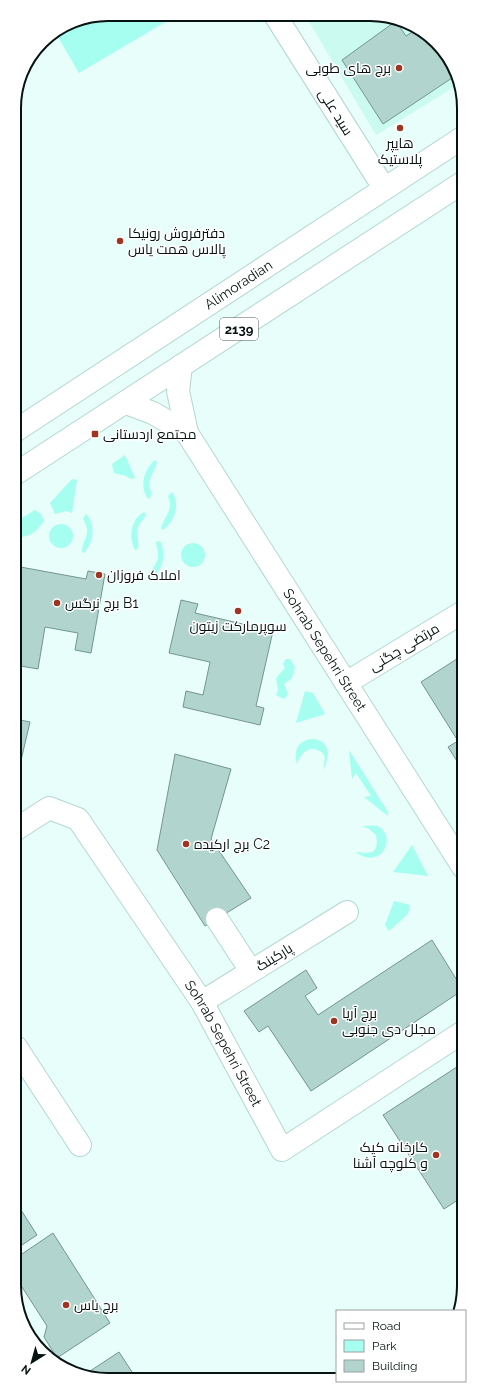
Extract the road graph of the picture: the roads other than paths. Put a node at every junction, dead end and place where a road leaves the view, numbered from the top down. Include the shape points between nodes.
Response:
1 (279, 21) edge
2 (457, 141) edge
3 (457, 186) edge
4 (384, 188) junction
5 (181, 366) junction
6 (126, 403) junction
7 (21, 427) edge
8 (187, 433) junction
9 (21, 470) edge
10 (457, 616) edge
11 (346, 683) junction
12 (21, 826) edge
13 (457, 858) edge
14 (347, 912) dead end
15 (217, 919) dead end
16 (251, 971) junction
17 (202, 1002) junction
18 (457, 1036) edge
19 (21, 1055) edge
20 (80, 1145) dead end

1 - 4 street, سید علی
2 - 4 street, Alimoradian / 2139
3 - 5 street, 2139
4 - 7 street, Alimoradian / 2139
5 - 6 street, 2139
5 - 8 street, Sohrab Sepehri Street via 178,391
6 - 8 street, Sohrab Sepehri Street via 153,413
6 - 9 street, 2139
8 - 11 street, Sohrab Sepehri Street
10 - 11 street, مرتضی چگنی
11 - 13 street, Sohrab Sepehri Street
12 - 17 street, Sohrab Sepehri Street via 49,808 78,819
14 - 16 street, پارکینگ
15 - 16 street
16 - 17 street, پارکینگ
17 - 18 street, Sohrab Sepehri Street via 282,1150
19 - 20 street

